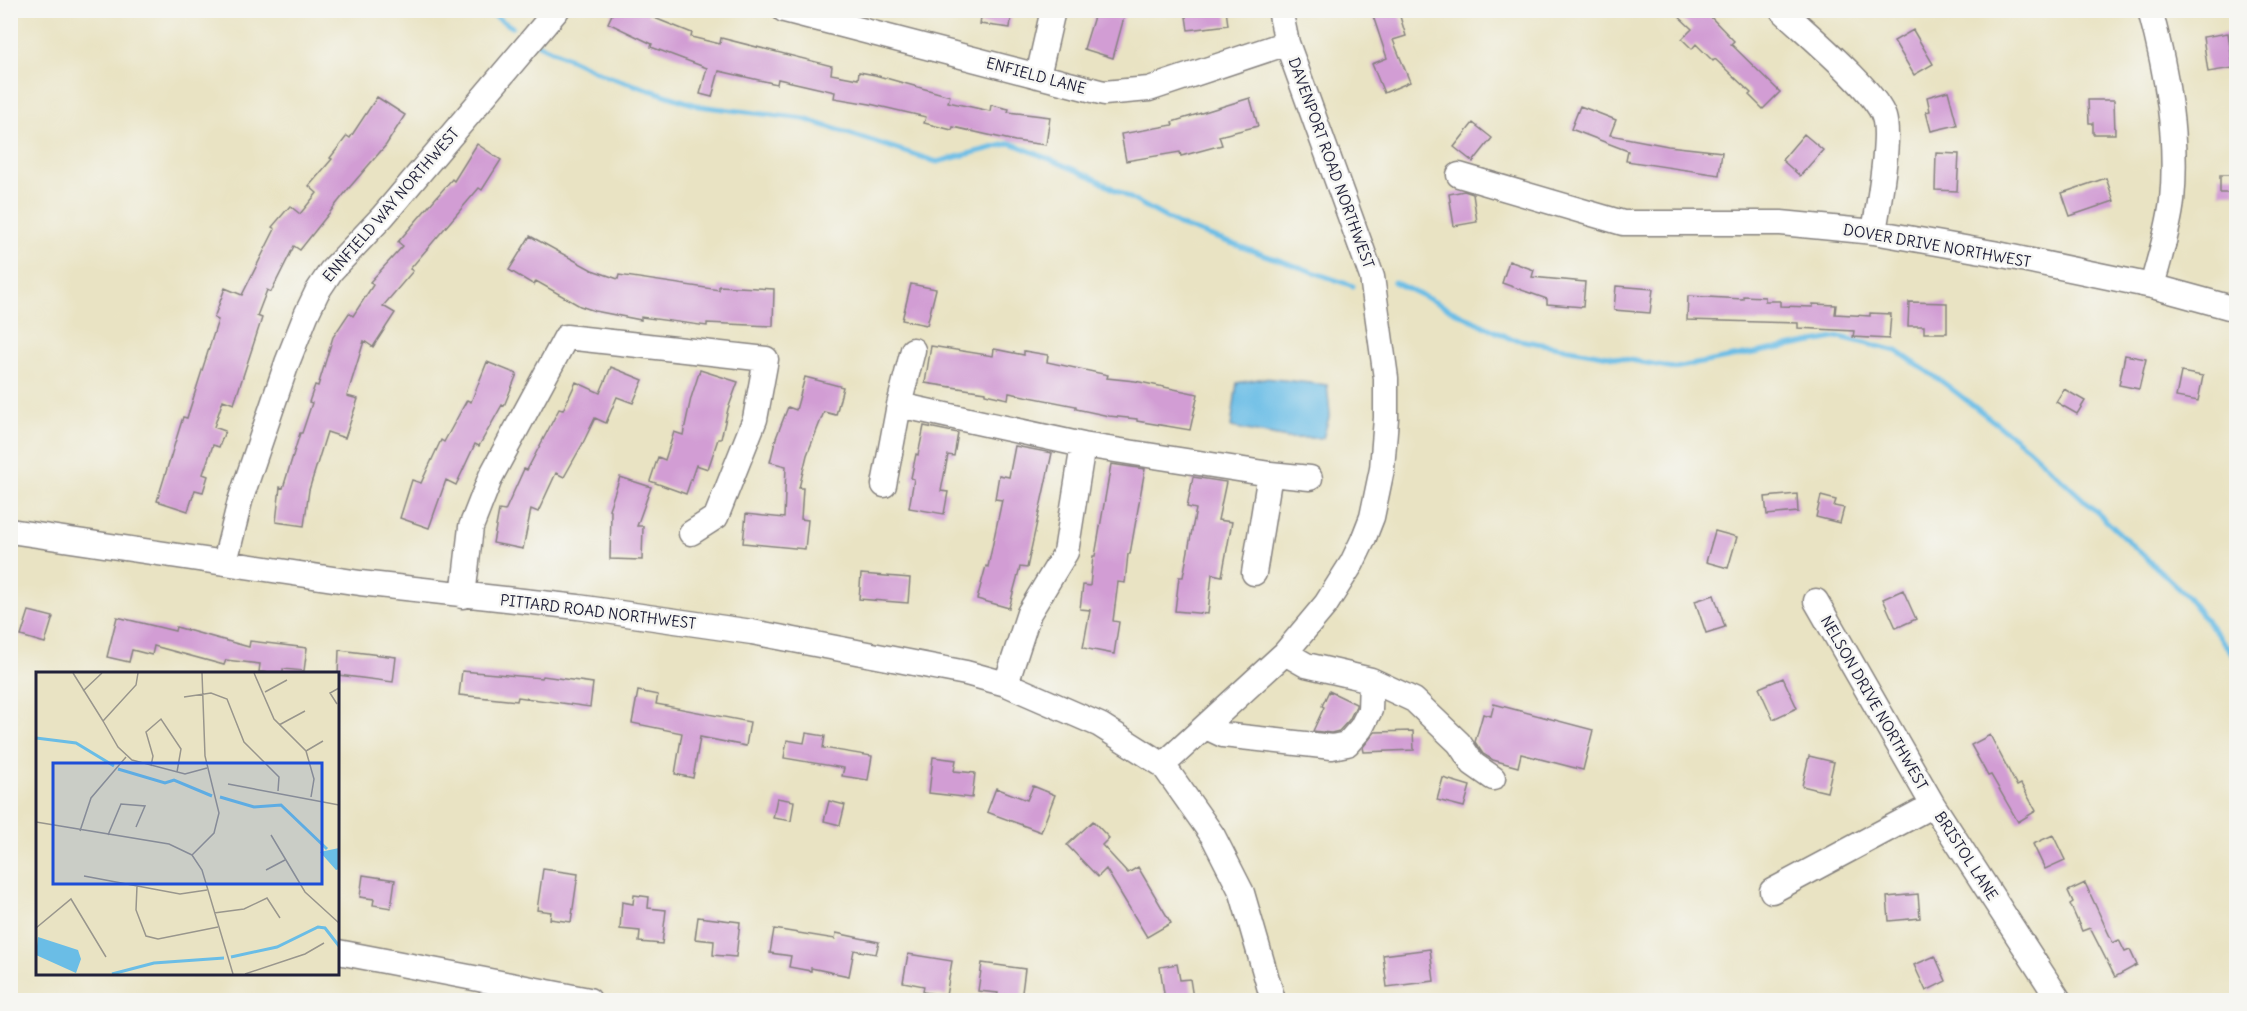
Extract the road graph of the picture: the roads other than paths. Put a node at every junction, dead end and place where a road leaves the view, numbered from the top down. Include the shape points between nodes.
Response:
1 (557, 10) edge
2 (784, 10) edge
3 (1053, 10) edge
4 (1280, 10) edge
5 (1782, 10) edge
6 (2150, 10) edge
7 (821, 16) edge
8 (1287, 42) junction
9 (1038, 76) junction
10 (1458, 175) dead end
11 (1874, 232) junction
12 (2152, 286) junction
13 (2236, 309) edge
14 (912, 350) dead end
15 (899, 405) junction
16 (1083, 445) junction
17 (1270, 474) junction
18 (1310, 478) dead end
19 (884, 485) dead end
20 (10, 531) edge
21 (691, 533) dead end
22 (225, 562) junction
23 (1254, 573) dead end
24 (463, 596) junction
25 (1816, 601) dead end
26 (1285, 653) junction
27 (1371, 680) junction
28 (1006, 684) junction
29 (1206, 727) junction
30 (1163, 765) junction
31 (1492, 778) dead end
32 (1933, 805) junction
33 (1772, 891) dead end
34 (339, 952) edge
35 (589, 1000) edge
36 (1273, 1000) edge
37 (2059, 1000) edge

1 - 22 street, ENNFIELD WAY NORTHWEST via 317,292 240,501
2 - 7 street, ENFIELD LANE
3 - 9 street
4 - 8 street, DAVENPORT ROAD NORTHWEST
5 - 11 street via 1867,92 1884,117 1885,147
6 - 12 street via 2164,60 2174,132 2172,203
7 - 9 street, ENFIELD LANE
8 - 9 street, ENFIELD LANE via 1149,89 1104,93
8 - 26 street, DAVENPORT ROAD NORTHWEST via 1372,277 1385,361 1386,418 1383,469 1363,540 1333,594
10 - 11 street, DOVER DRIVE NORTHWEST via 1623,223 1781,223
11 - 12 street, DOVER DRIVE NORTHWEST
12 - 13 street, DOVER DRIVE NORTHWEST
14 - 15 street
15 - 16 street
15 - 19 street
16 - 17 street
16 - 28 street via 1066,552 1029,614
17 - 18 street
17 - 23 street
20 - 22 street, PITTARD ROAD NORTHWEST
21 - 24 street via 716,517 755,418 766,359 566,337 490,476 471,527
22 - 24 street, PITTARD ROAD NORTHWEST
24 - 28 street, PITTARD ROAD NORTHWEST via 578,607 752,632
25 - 32 street, NELSON DRIVE NORTHWEST
26 - 27 street via 1306,665
26 - 29 street, DAVENPORT ROAD NORTHWEST
27 - 29 street via 1370,710 1347,744 1332,747 1223,735
27 - 31 street via 1414,700 1459,743 1473,764
28 - 30 street, PITTARD ROAD NORTHWEST via 1100,725
29 - 30 street, DAVENPORT ROAD NORTHWEST
30 - 36 street via 1213,836 1242,893
32 - 33 street, BRISTOL LANE
32 - 37 street, BRISTOL LANE
34 - 35 street

